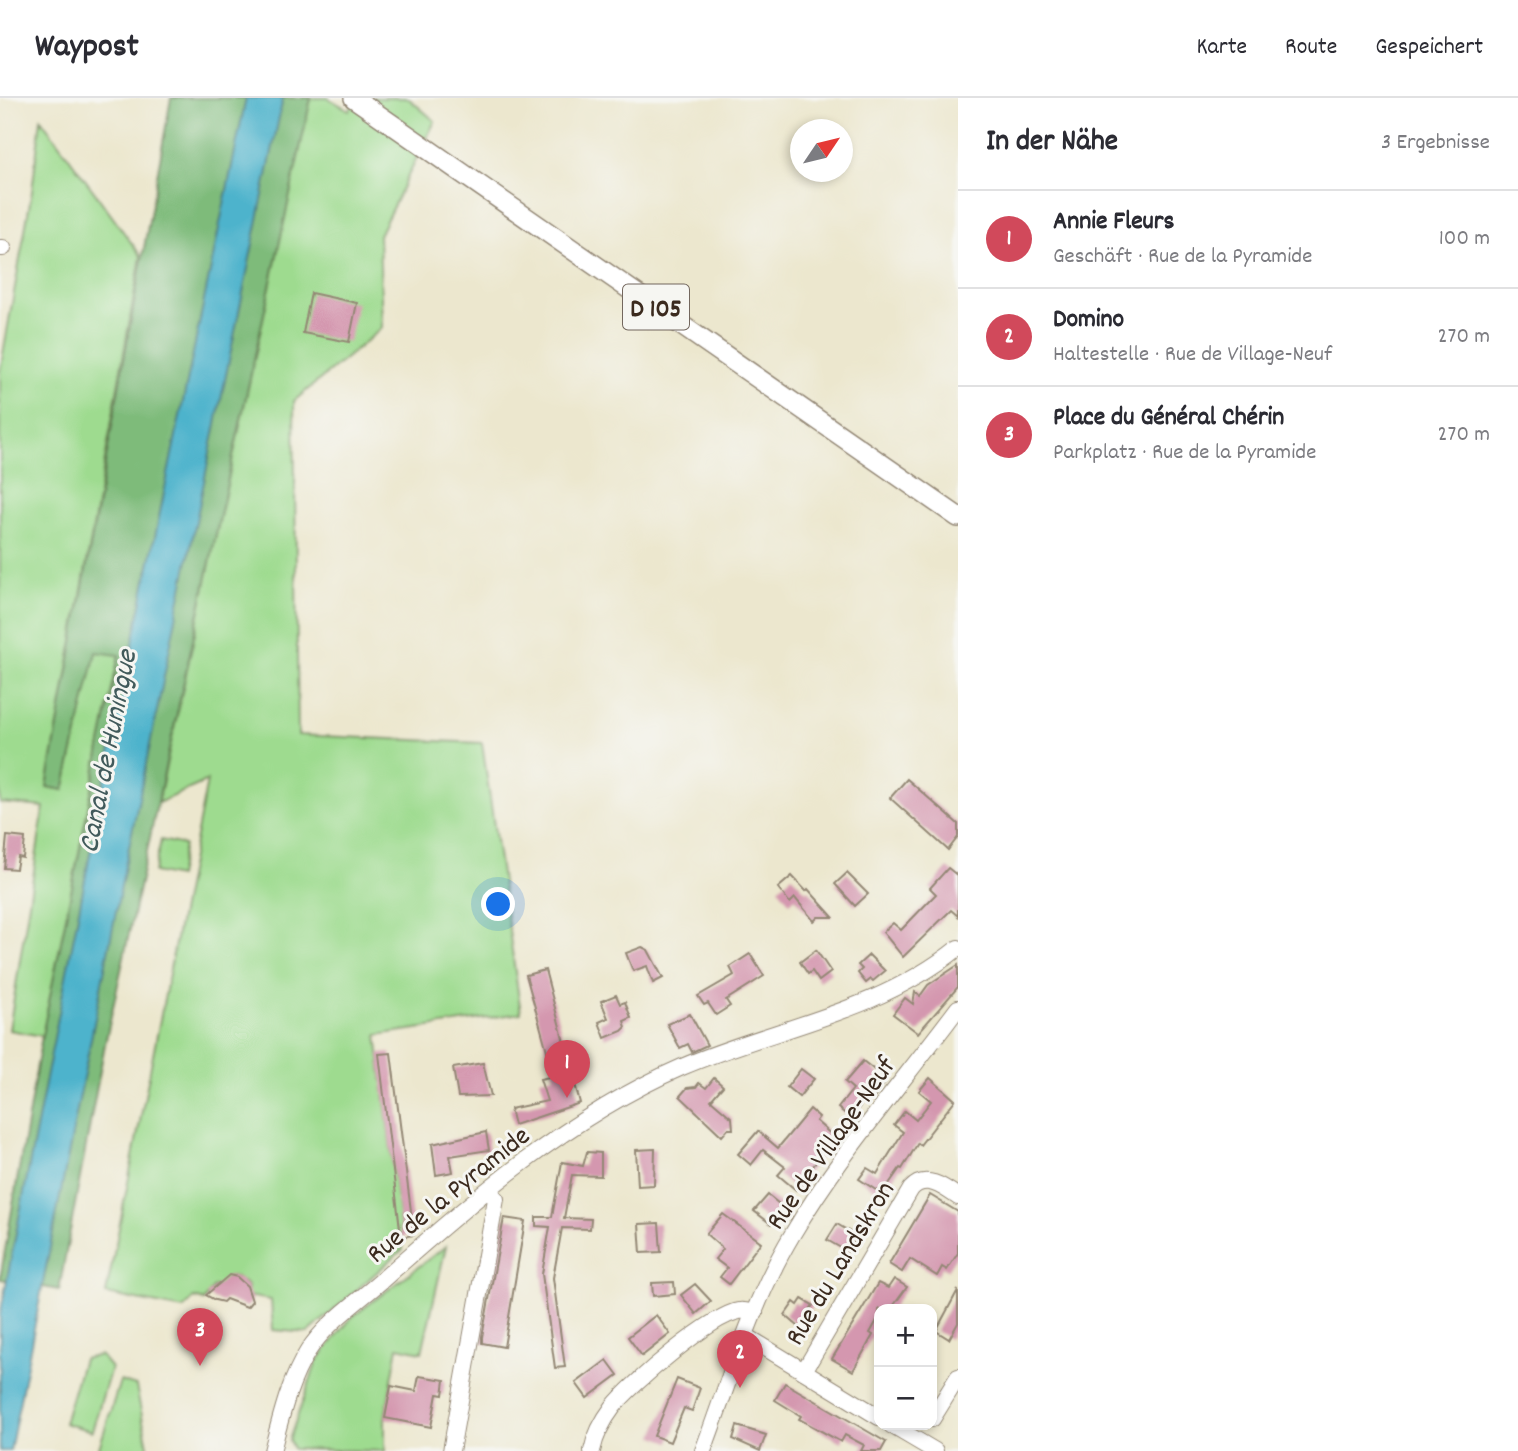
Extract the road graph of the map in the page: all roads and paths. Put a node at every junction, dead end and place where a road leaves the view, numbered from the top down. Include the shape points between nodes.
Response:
1 (354, 98) edge
2 (958, 517) edge
3 (958, 948) edge
4 (958, 1008) edge
5 (489, 1191) junction
6 (958, 1197) edge
7 (755, 1313) junction
8 (746, 1336) junction
9 (804, 1371) junction
10 (958, 1377) edge
11 (937, 1411) edge
12 (874, 1414) edge
13 (897, 1430) edge
14 (925, 1430) edge
15 (915, 1446) edge
16 (272, 1451) edge
17 (451, 1451) edge
18 (592, 1451) edge
19 (703, 1451) edge
20 (935, 1451) edge

1 - 2 main road, D 105
3 - 5 street, Rue de la Pyramide via 875,1000 682,1067 623,1096 547,1145
4 - 7 street, Rue de Village-Neuf via 819,1193 791,1236
5 - 16 street, Rue de la Pyramide via 322,1333 307,1352 290,1389
5 - 17 street via 496,1199
6 - 9 street, Rue du Landskron via 930,1181 915,1184
7 - 8 street, Rue de Village-Neuf
7 - 18 street via 739,1311 712,1322 631,1387 613,1408
8 - 9 street
8 - 19 street, Rue de Village-Neuf
9 - 12 street
10 - 11 street
13 - 15 street
14 - 15 street
15 - 20 street

